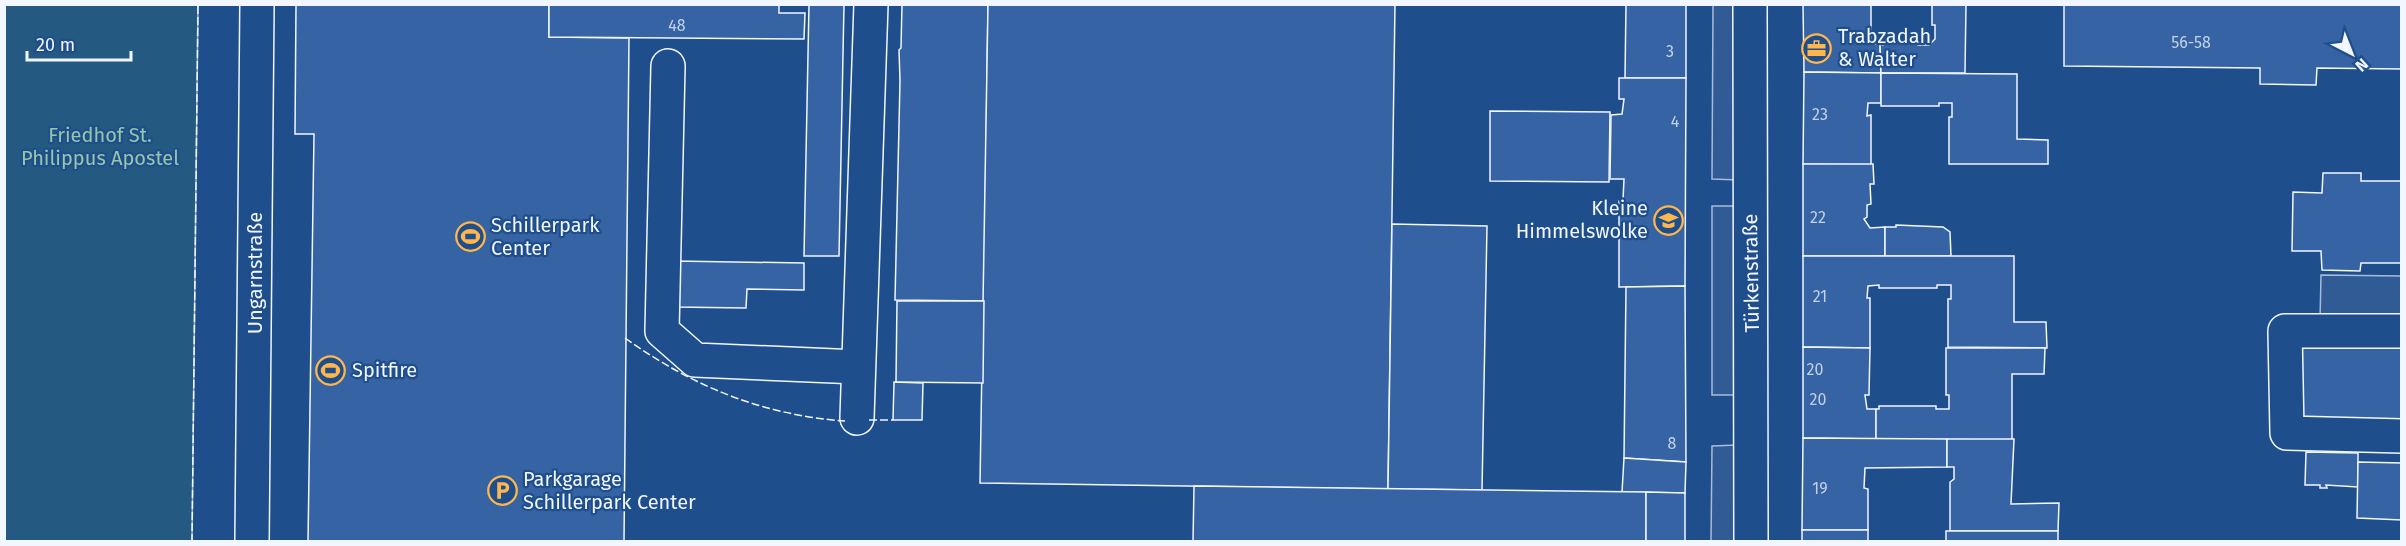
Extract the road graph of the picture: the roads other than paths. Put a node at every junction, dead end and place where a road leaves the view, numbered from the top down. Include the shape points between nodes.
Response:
1 (257, 4) edge
2 (871, 4) edge
3 (1750, 4) edge
4 (668, 66) dead end
5 (2402, 332) edge
6 (858, 367) junction
7 (856, 418) dead end
8 (2402, 436) edge
9 (252, 542) edge
10 (1751, 542) edge

1 - 9 street, Ungarnstraße
2 - 6 street
3 - 10 street, Türkenstraße
4 - 6 street via 662,331 695,360
5 - 8 street via 2285,331 2287,433
6 - 7 street

